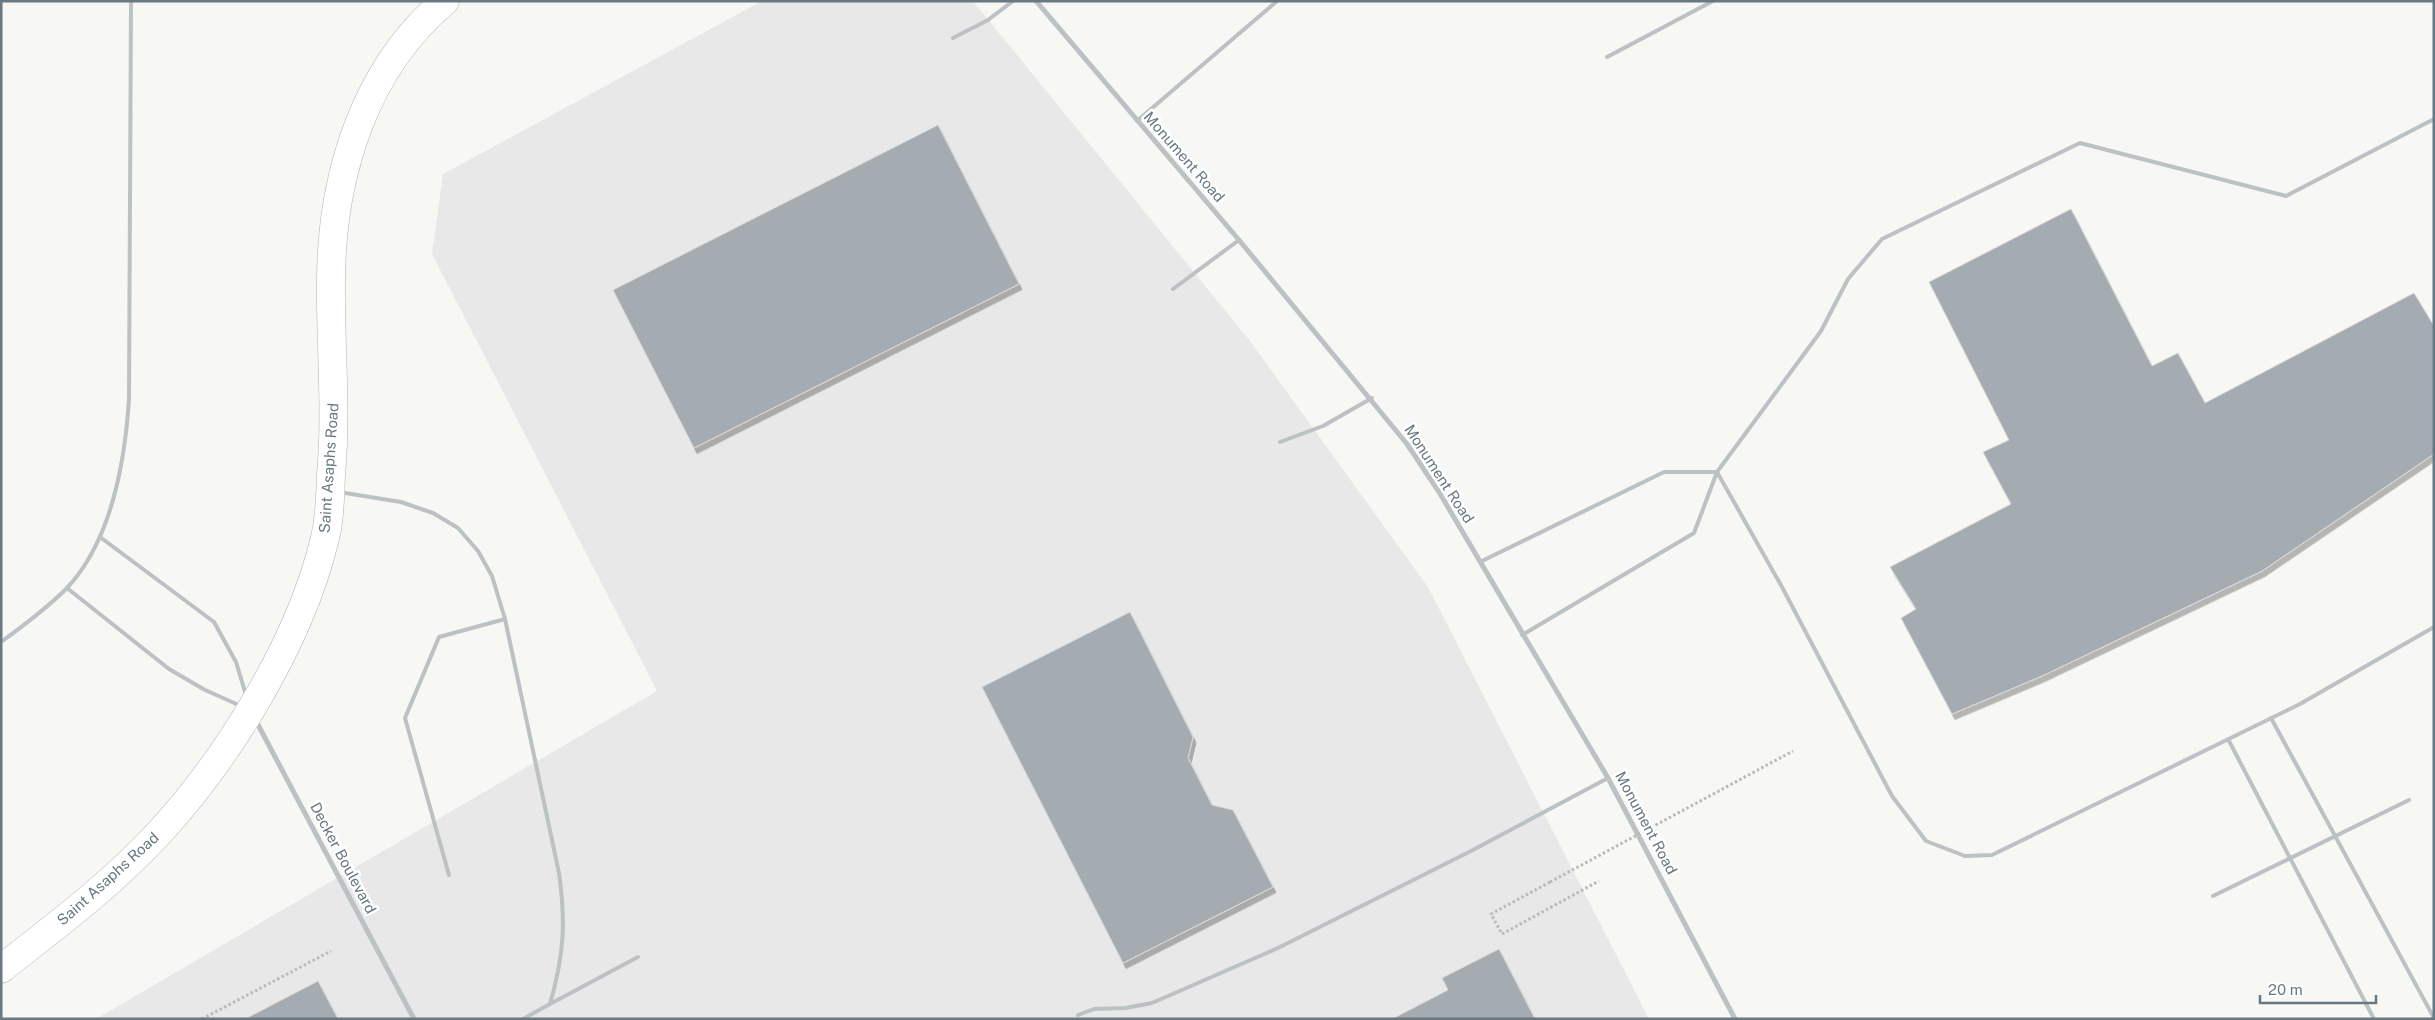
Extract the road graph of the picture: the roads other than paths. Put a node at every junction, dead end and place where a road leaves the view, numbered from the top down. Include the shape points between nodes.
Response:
1 (132, 1) edge
2 (446, 1) edge
3 (1013, 1) edge
4 (1036, 1) edge
5 (1278, 1) edge
6 (1713, 1) edge
7 (953, 38) dead end
8 (1607, 57) dead end
9 (2434, 119) edge
10 (1137, 121) junction
11 (1240, 240) junction
12 (1173, 289) dead end
13 (1372, 398) junction
14 (1280, 442) dead end
15 (1717, 472) junction
16 (330, 491) junction
17 (100, 536) junction
18 (1479, 563) junction
19 (67, 588) junction
20 (506, 619) junction
21 (2434, 627) edge
22 (1522, 635) junction
23 (1, 642) edge
24 (250, 709) junction
25 (2271, 718) junction
26 (2228, 739) junction
27 (1608, 778) junction
28 (2409, 800) dead end
29 (2335, 836) junction
30 (2289, 858) junction
31 (449, 875) dead end
32 (2213, 896) dead end
33 (638, 958) dead end
34 (1, 969) edge
35 (550, 1004) junction
36 (1078, 1015) dead end
37 (2434, 1018) edge
38 (414, 1019) edge
39 (523, 1019) edge
40 (1735, 1019) edge
41 (2374, 1019) edge

1 - 17 lane via 129,399 123,458
2 - 16 street, Saint Asaphs Road via 388,67 372,96 346,159 333,238 331,278 334,428
3 - 7 lane via 988,20
4 - 10 street, Monument Road
5 - 10 lane
6 - 8 lane
9 - 15 lane via 2286,196 2080,143 1882,239 1848,279 1821,331
10 - 11 street, Monument Road
11 - 12 lane
11 - 13 street, Monument Road
13 - 14 lane via 1323,426
13 - 18 street, Monument Road via 1434,484
15 - 18 lane via 1664,472
15 - 22 lane via 1694,533
15 - 26 lane via 1782,587 1892,796 1926,841 1965,856 1992,855
16 - 20 lane via 401,502 433,513 458,528 478,551 492,576
16 - 24 street, Saint Asaphs Road via 325,539 315,574 282,654
17 - 19 lane via 87,562
17 - 24 lane via 214,622 236,662
18 - 22 street, Monument Road
19 - 23 lane
19 - 24 lane via 169,669 205,690
20 - 31 lane via 439,637 405,718
20 - 35 lane via 564,911 559,972
21 - 25 lane
22 - 27 street, Monument Road
24 - 34 street, Saint Asaphs Road via 225,749 160,833 75,911
24 - 38 street, Decker Boulevard
25 - 26 lane
25 - 29 lane
26 - 30 lane
27 - 36 lane via 1471,852 1278,948 1152,1003 1094,1009
27 - 40 street, Monument Road
28 - 29 lane
29 - 30 lane
29 - 37 lane
30 - 32 lane
30 - 41 lane
33 - 35 lane
35 - 39 lane

